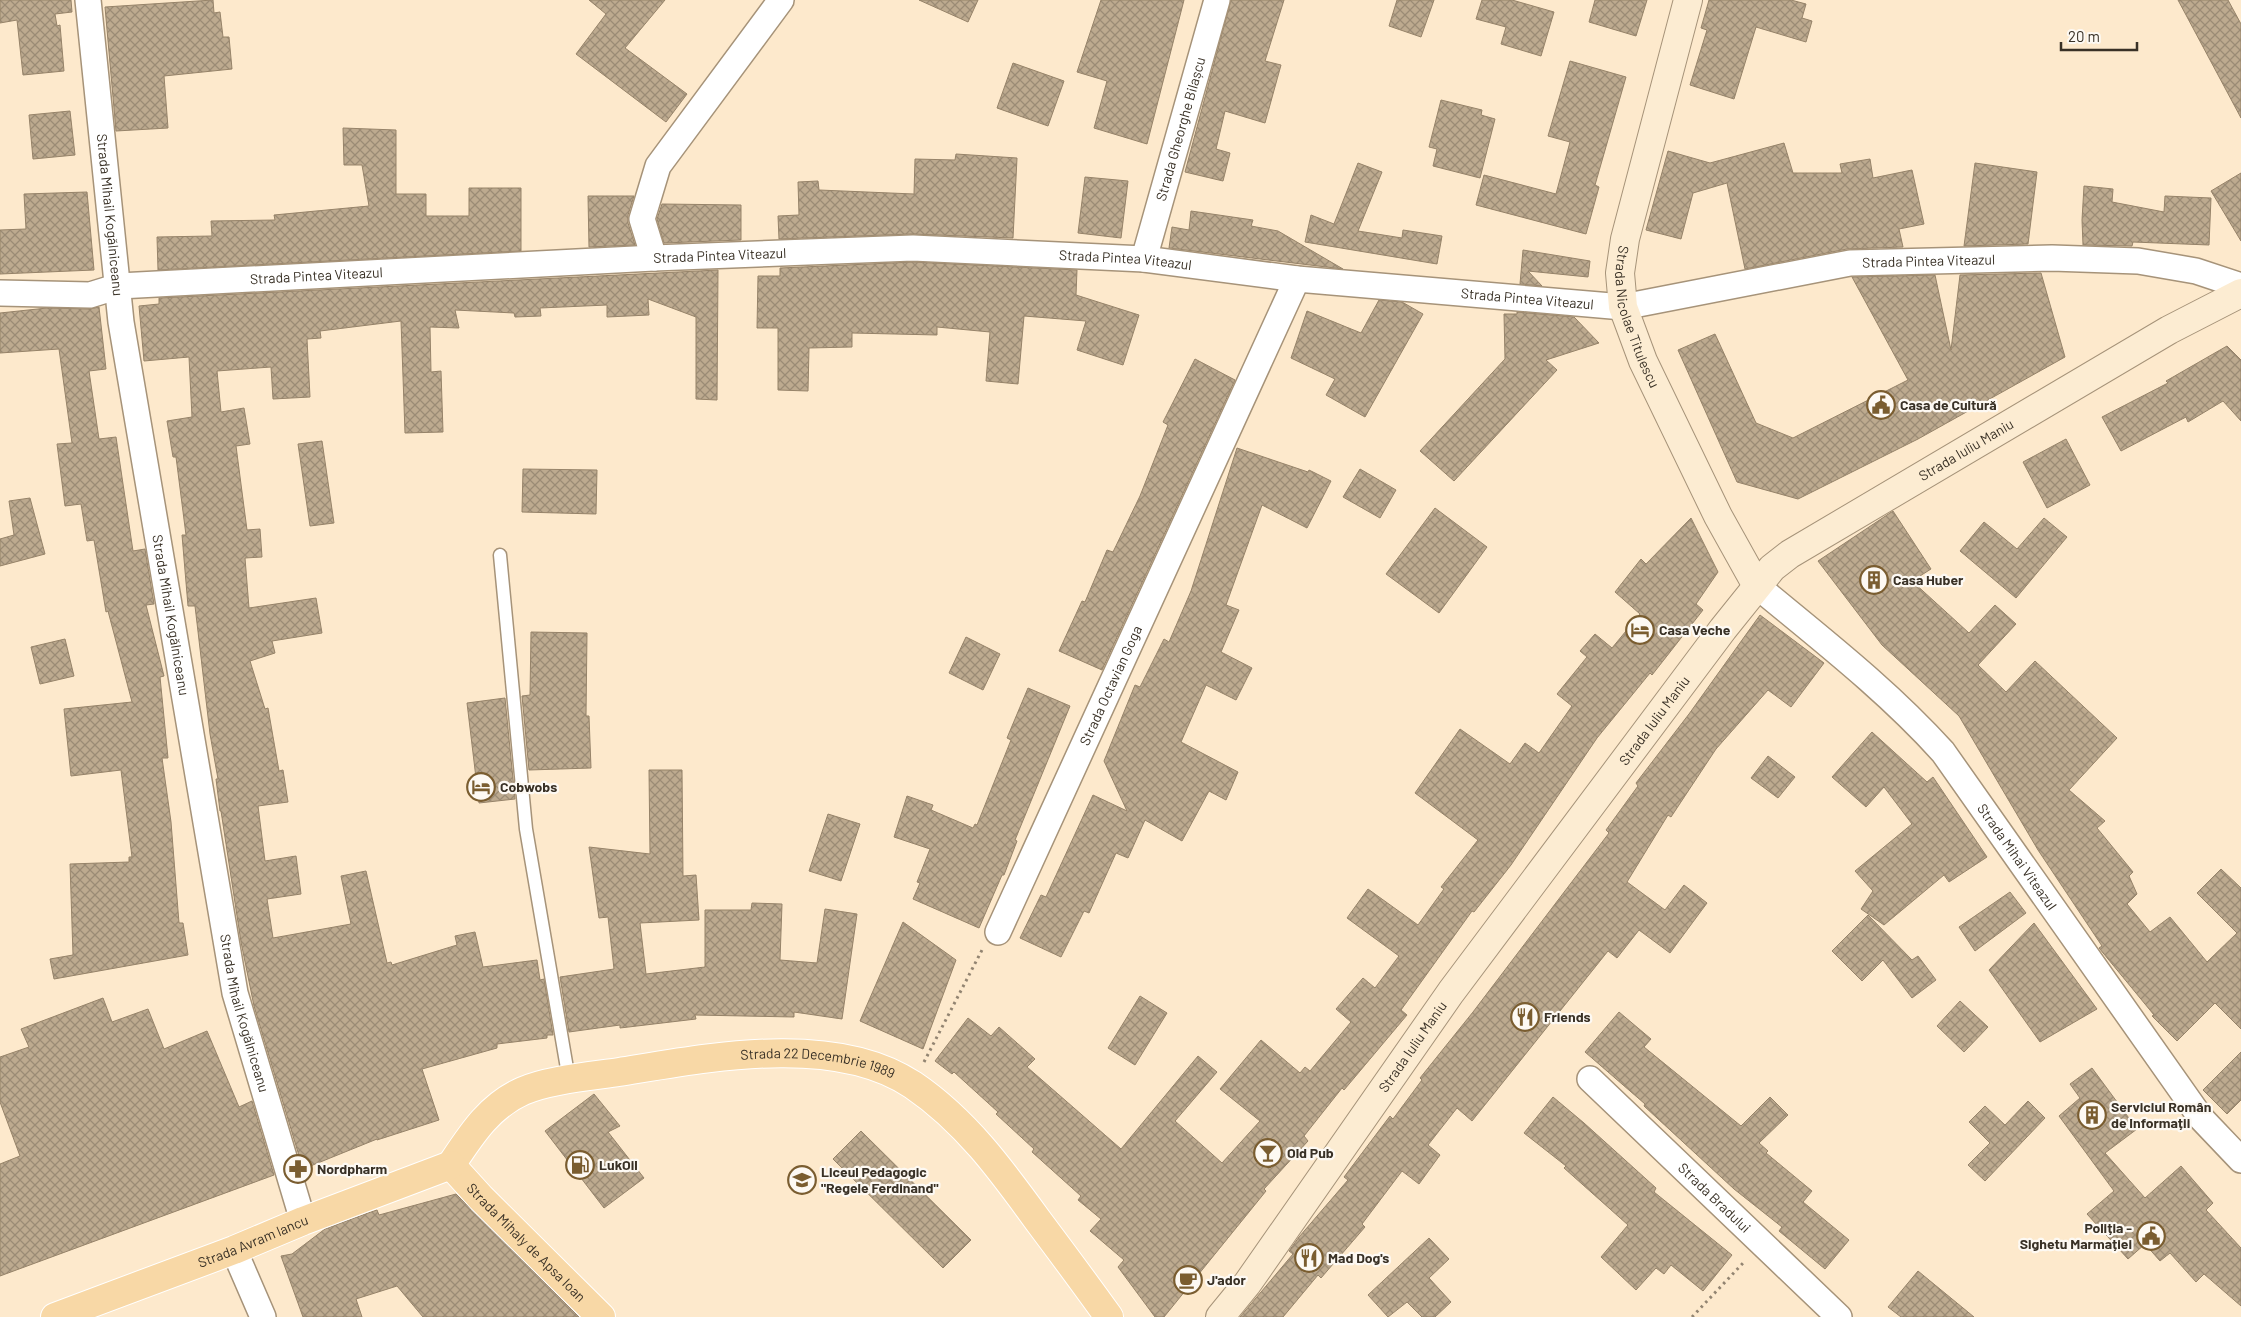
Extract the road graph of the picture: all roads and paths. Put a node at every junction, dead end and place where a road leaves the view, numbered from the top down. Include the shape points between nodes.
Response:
1 (88, 0) edge
2 (782, 0) edge
3 (1217, 0) edge
4 (1688, 0) edge
5 (654, 258) junction
6 (1144, 259) junction
7 (1297, 279) junction
8 (119, 286) junction
9 (2241, 286) edge
10 (0, 293) edge
11 (2241, 294) edge
12 (1623, 307) junction
13 (500, 554) dead end
14 (1757, 586) junction
15 (998, 932) joint
16 (1590, 1079) dead end
17 (568, 1080) junction
18 (912, 1085) junction
19 (2241, 1160) edge
20 (451, 1165) junction
21 (303, 1221) junction
22 (1762, 1244) junction
23 (234, 1250) junction
24 (54, 1317) edge
25 (263, 1317) edge
26 (601, 1317) edge
27 (1109, 1317) edge
28 (1220, 1317) edge
29 (1692, 1317) edge
30 (1839, 1317) edge

1 - 8 street, Strada Mihail Kogălniceanu
2 - 5 street via 658,166 642,219
3 - 6 street, Strada Gheorghe Bilașcu
4 - 12 main road, Strada Nicolae Titulescu via 1625,239 1620,273
5 - 6 street, Strada Pintea Viteazul via 913,248
5 - 8 street, Strada Pintea Viteazul
6 - 7 street, Strada Pintea Viteazul
7 - 12 street, Strada Pintea Viteazul
7 - 15 street, Strada Octavian Goga
8 - 10 street, Strada Pintea Viteazul via 90,295
8 - 21 street, Strada Mihail Kogălniceanu via 121,322 235,994
9 - 12 street, Strada Pintea Viteazul via 2196,270 2138,260 2052,258 1850,263
11 - 14 main road, Strada Iuliu Maniu via 2169,330 1790,554
12 - 14 main road, Strada Nicolae Titulescu via 1642,361 1718,516
13 - 17 lane via 526,829
14 - 19 street, Strada Mihai Viteazul via 1914,721 1942,752 2201,1118
14 - 28 main road, Strada Iuliu Maniu via 1451,992 1247,1284
15 - 18 path via 988,938
16 - 22 street, Strada Bradului
17 - 18 main road, Strada 22 Decembrie 1989 via 698,1059 785,1052 851,1061 884,1070
17 - 20 main road, Strada 22 Decembrie 1989 via 525,1090 500,1104 475,1128
18 - 27 main road, Strada 22 Decembrie 1989 via 954,1118 992,1157
20 - 21 main road, Strada Avram Iancu
20 - 26 main road, Strada Mihaly de Apsa Ioan
21 - 23 main road, Strada Avram Iancu
22 - 29 path
22 - 30 street, Strada Bradului
23 - 24 main road, Strada Avram Iancu
23 - 25 street

